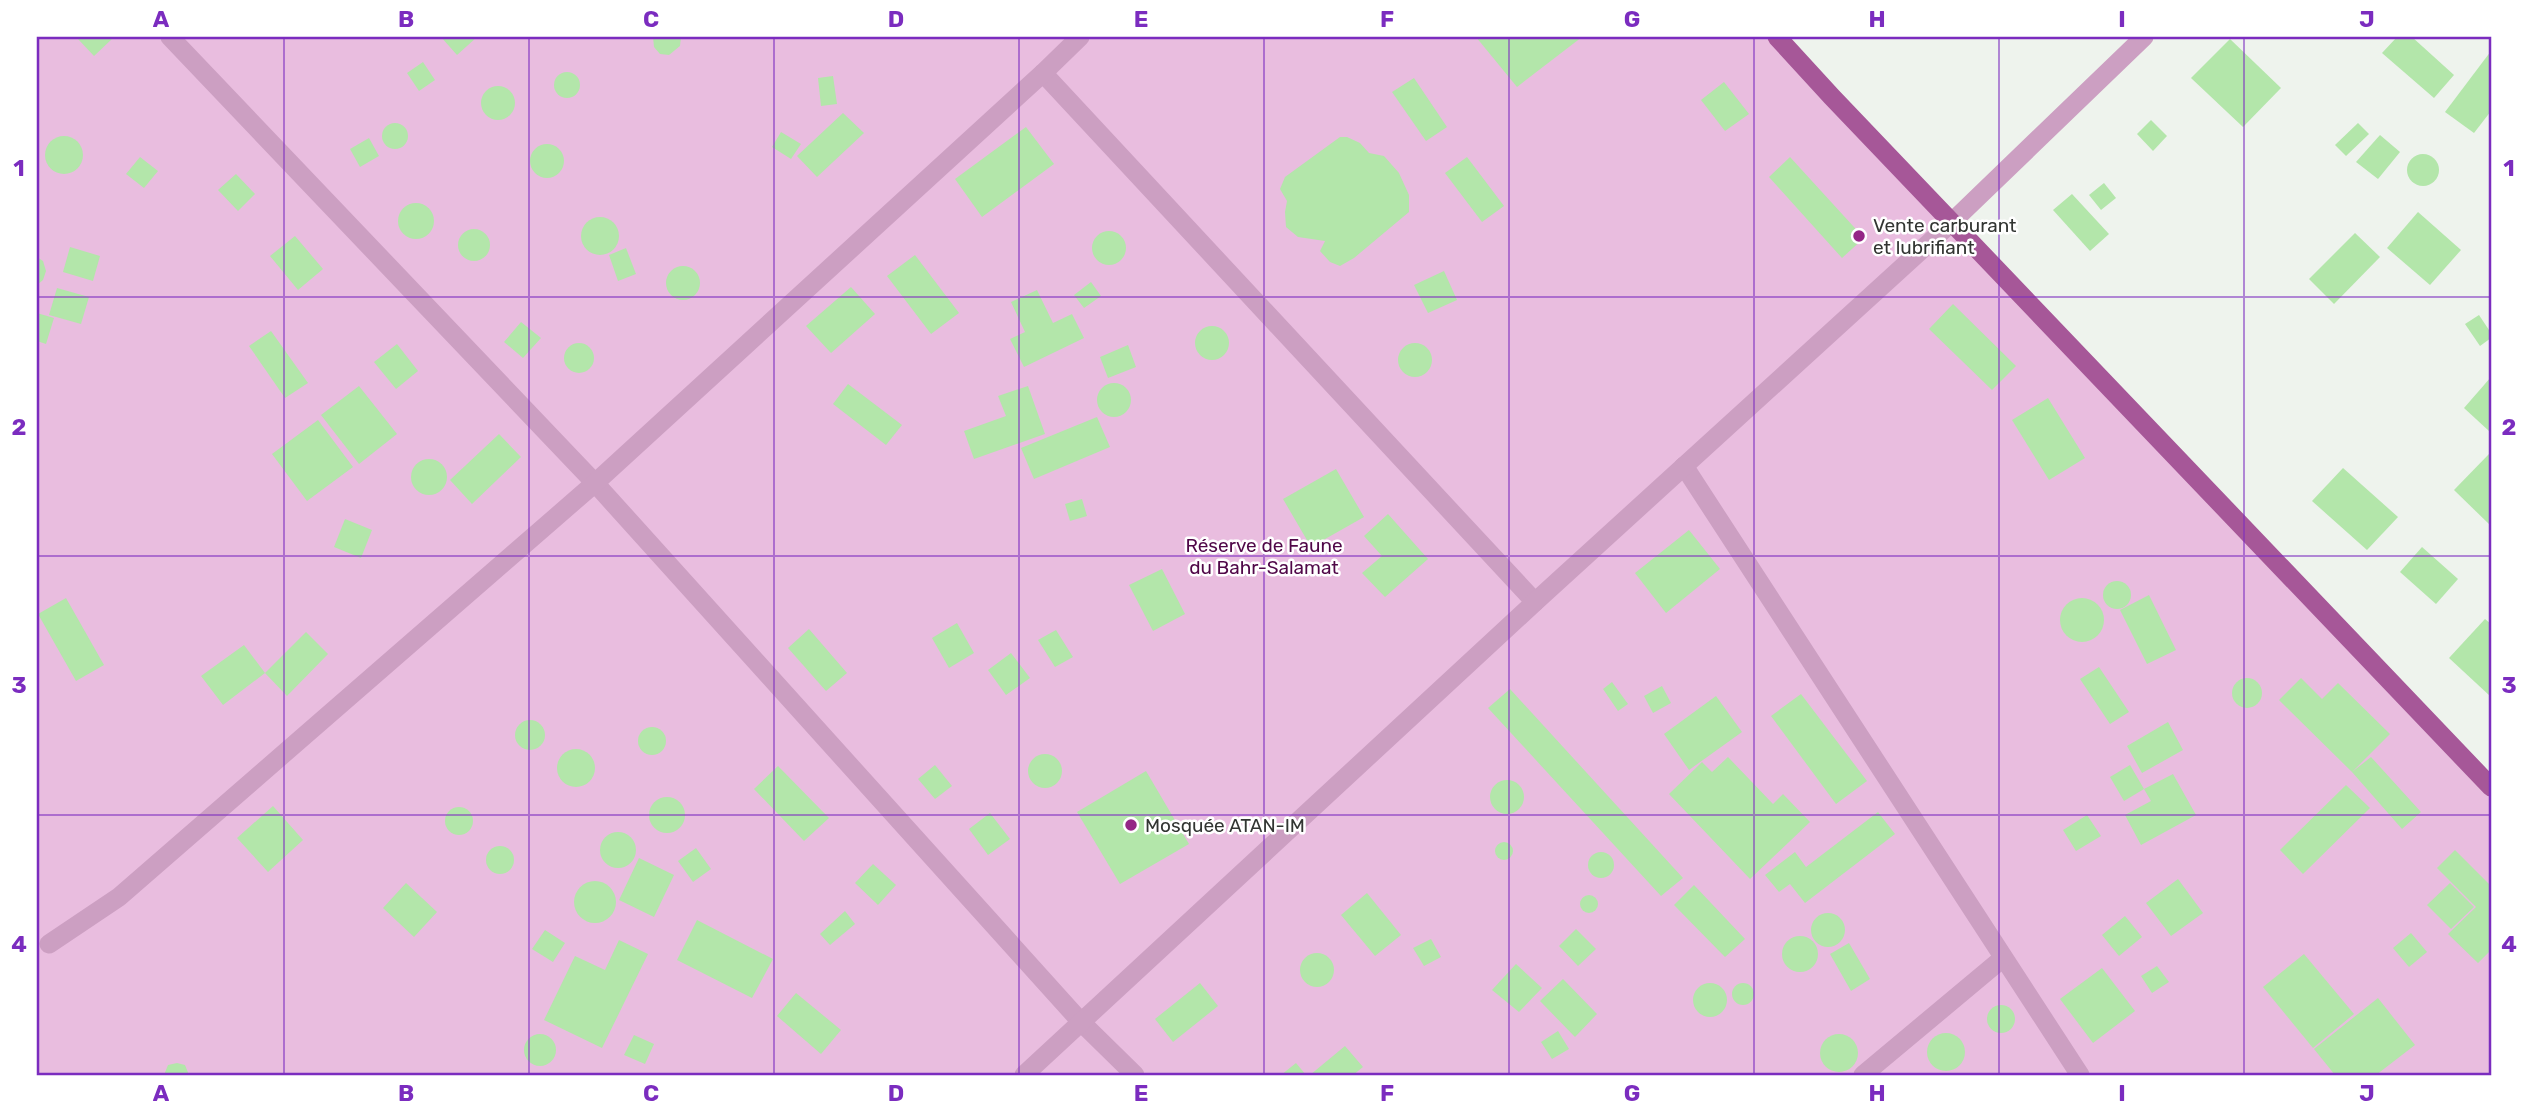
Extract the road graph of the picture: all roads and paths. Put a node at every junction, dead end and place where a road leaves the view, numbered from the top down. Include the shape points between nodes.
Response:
1 (170, 37) edge
2 (1080, 37) edge
3 (1777, 37) edge
4 (2144, 37) edge
5 (1043, 73) junction
6 (1952, 222) junction
7 (1684, 466) junction
8 (595, 483) junction
9 (1535, 602) junction
10 (2491, 787) edge
11 (49, 944) dead end
12 (2003, 958) junction
13 (1082, 1023) junction
14 (1024, 1075) edge
15 (1135, 1075) edge
16 (1863, 1075) edge
17 (2080, 1075) edge

1 - 8 street
2 - 5 street
3 - 6 main road
4 - 6 street
5 - 8 street
5 - 9 street
6 - 7 street
6 - 10 main road
7 - 9 street
7 - 12 street
8 - 11 street via 119,897
8 - 13 street
9 - 13 street
12 - 16 street
12 - 17 street
13 - 14 street
13 - 15 street

